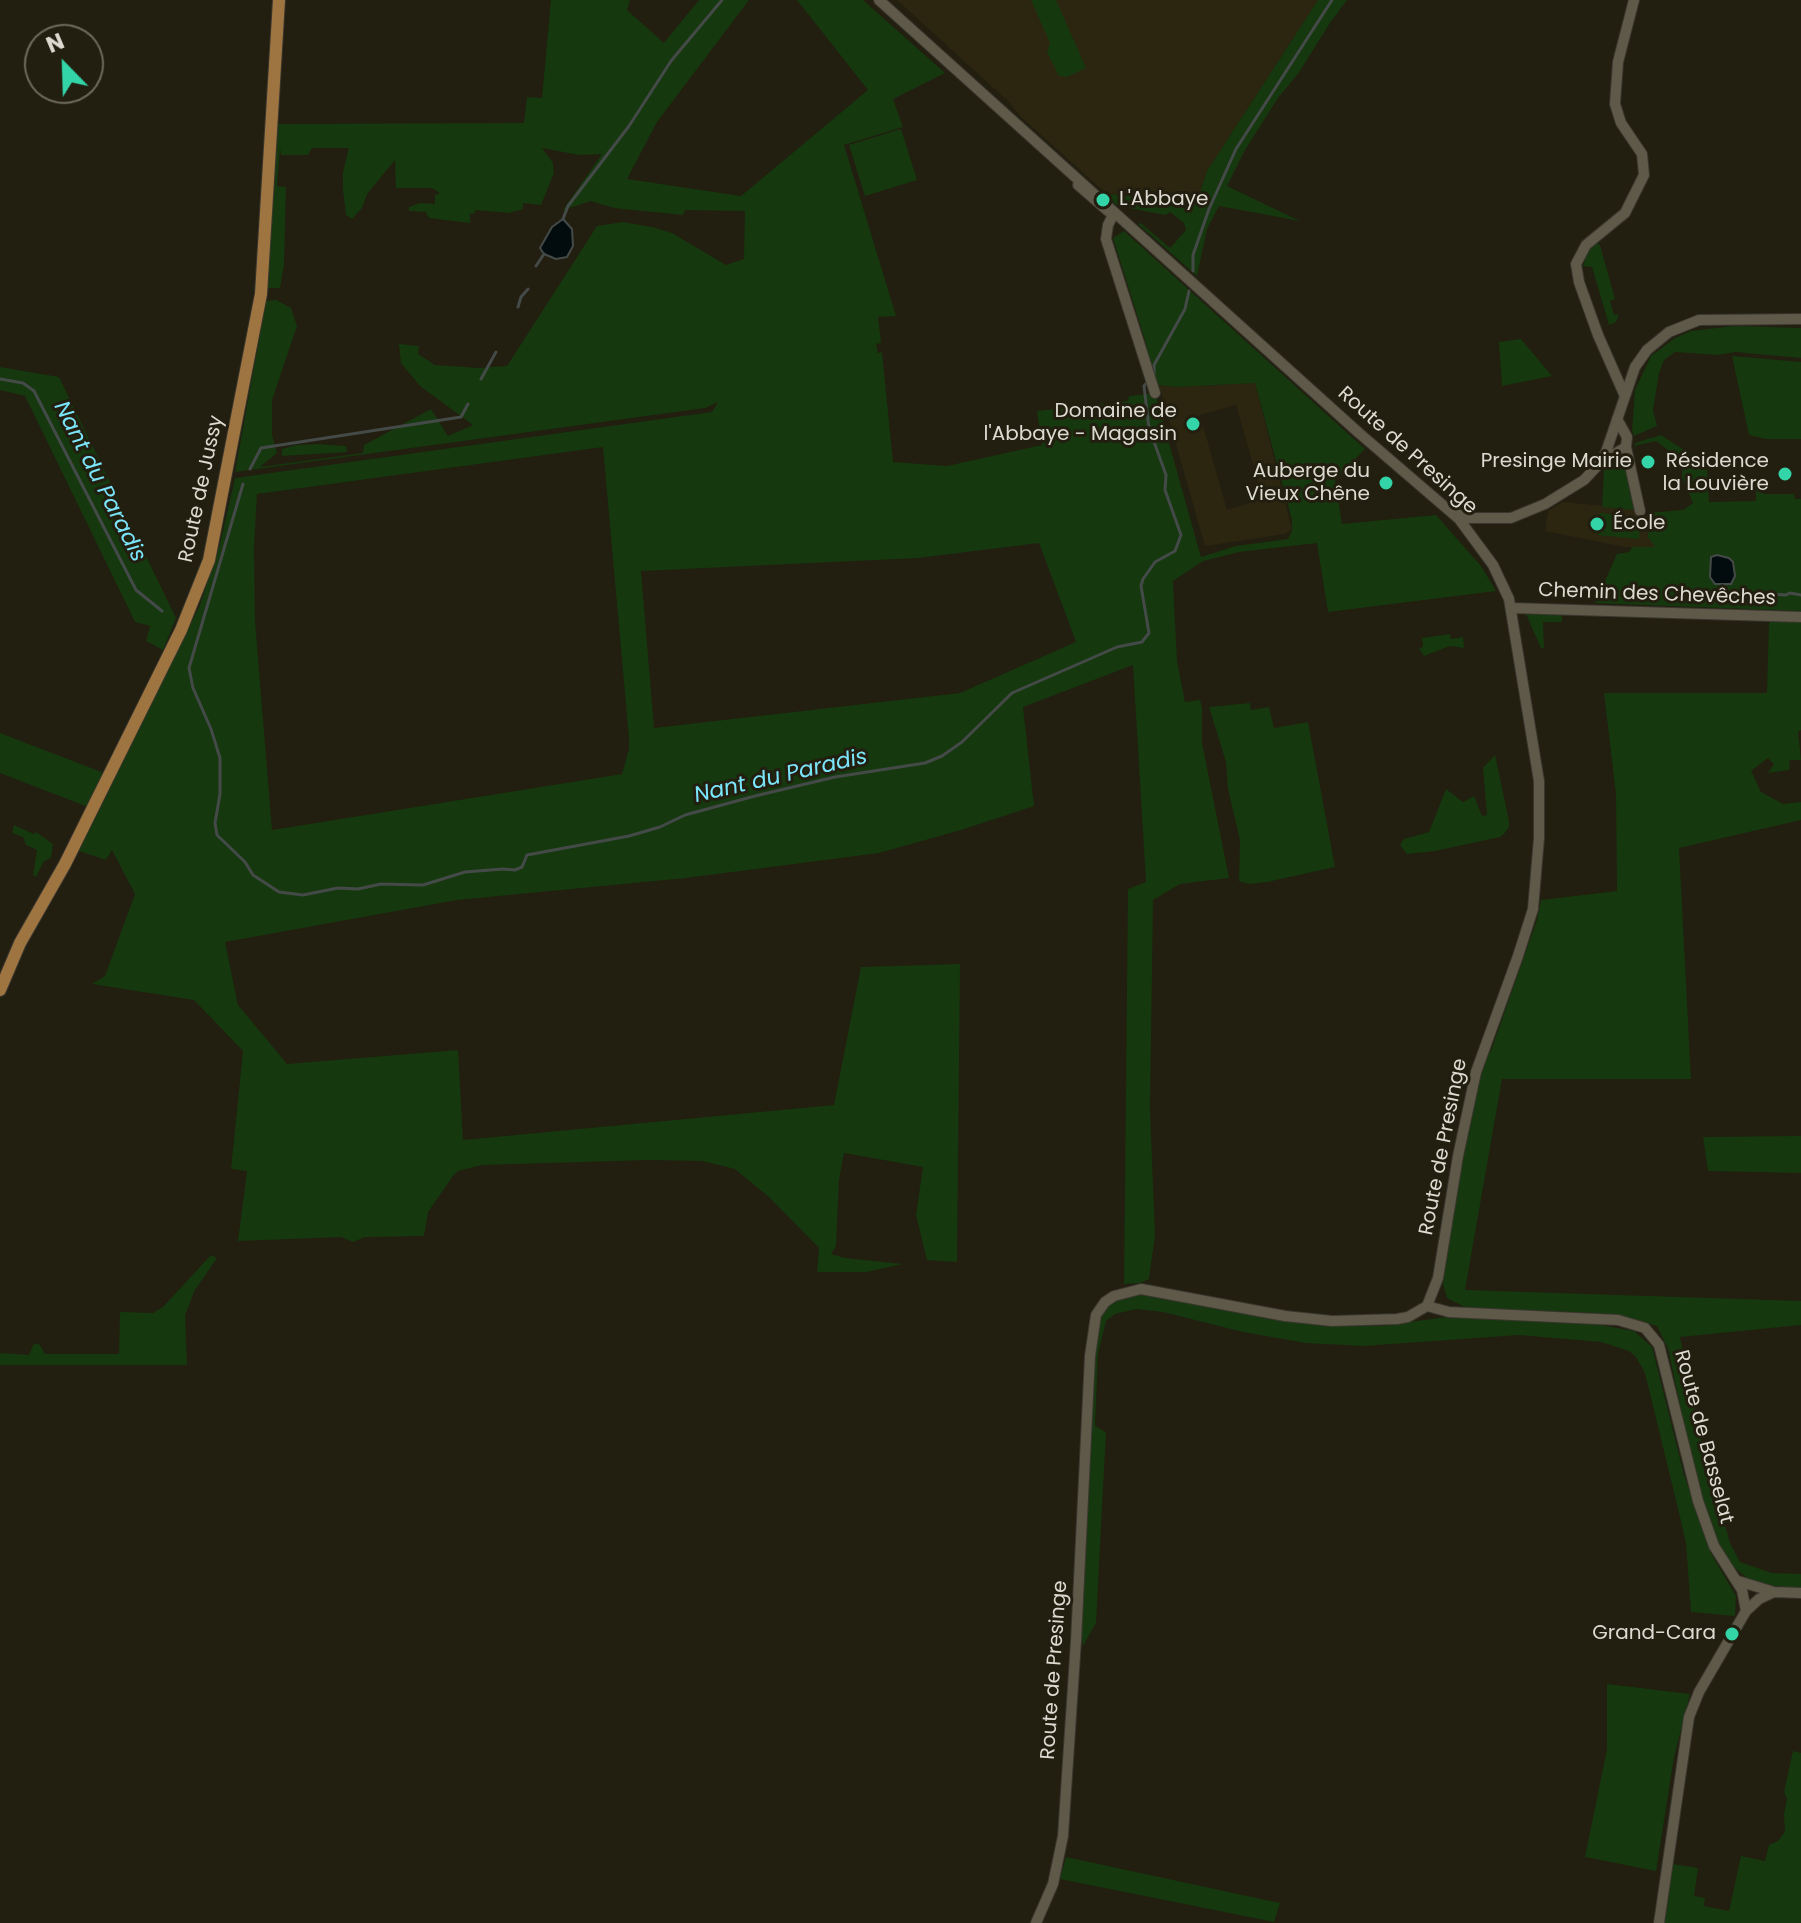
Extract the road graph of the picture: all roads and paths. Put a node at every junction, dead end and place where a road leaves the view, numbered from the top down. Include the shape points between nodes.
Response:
1 (279, 0) edge
2 (879, 0) edge
3 (1634, 0) edge
4 (1114, 213) junction
5 (1801, 319) edge
6 (1152, 383) dead end
7 (1624, 394) junction
8 (1617, 419) junction
9 (1626, 447) junction
10 (1601, 462) junction
11 (1640, 511) dead end
12 (1452, 513) junction
13 (1512, 608) junction
14 (1801, 617) edge
15 (0, 990) edge
16 (1427, 1306) junction
17 (1738, 1581) junction
18 (1774, 1592) junction
19 (1801, 1593) edge
20 (1746, 1611) junction
21 (1036, 1923) edge
22 (1659, 1923) edge

1 - 15 main road, Route de Jussy via 261,294 209,560 181,630
2 - 4 street, Route de Presinge
3 - 7 street via 1618,62 1615,104 1642,154 1644,175 1625,213 1586,245 1576,264
4 - 6 street via 1106,239
4 - 12 street, Route de Presinge
5 - 7 street via 1712,319 1679,327 1643,355
7 - 8 street
8 - 9 street
8 - 10 street
9 - 10 street
9 - 11 street
10 - 12 street via 1584,480 1532,510 1501,519
12 - 13 street, Route de Presinge via 1493,565
13 - 14 street, Chemin des Chevêches
13 - 16 street, Route de Presinge via 1539,781 1533,909 1476,1072 1438,1278
16 - 17 street, Route de Basselat via 1449,1312 1618,1320 1650,1332 1664,1360 1702,1514 1722,1560
16 - 21 street, Route de Presinge via 1397,1319 1332,1321 1141,1289 1114,1296 1096,1315 1063,1836 1053,1884
17 - 18 street
17 - 20 street, Route de Basselat
18 - 19 street
18 - 20 street
20 - 22 street via 1689,1717

